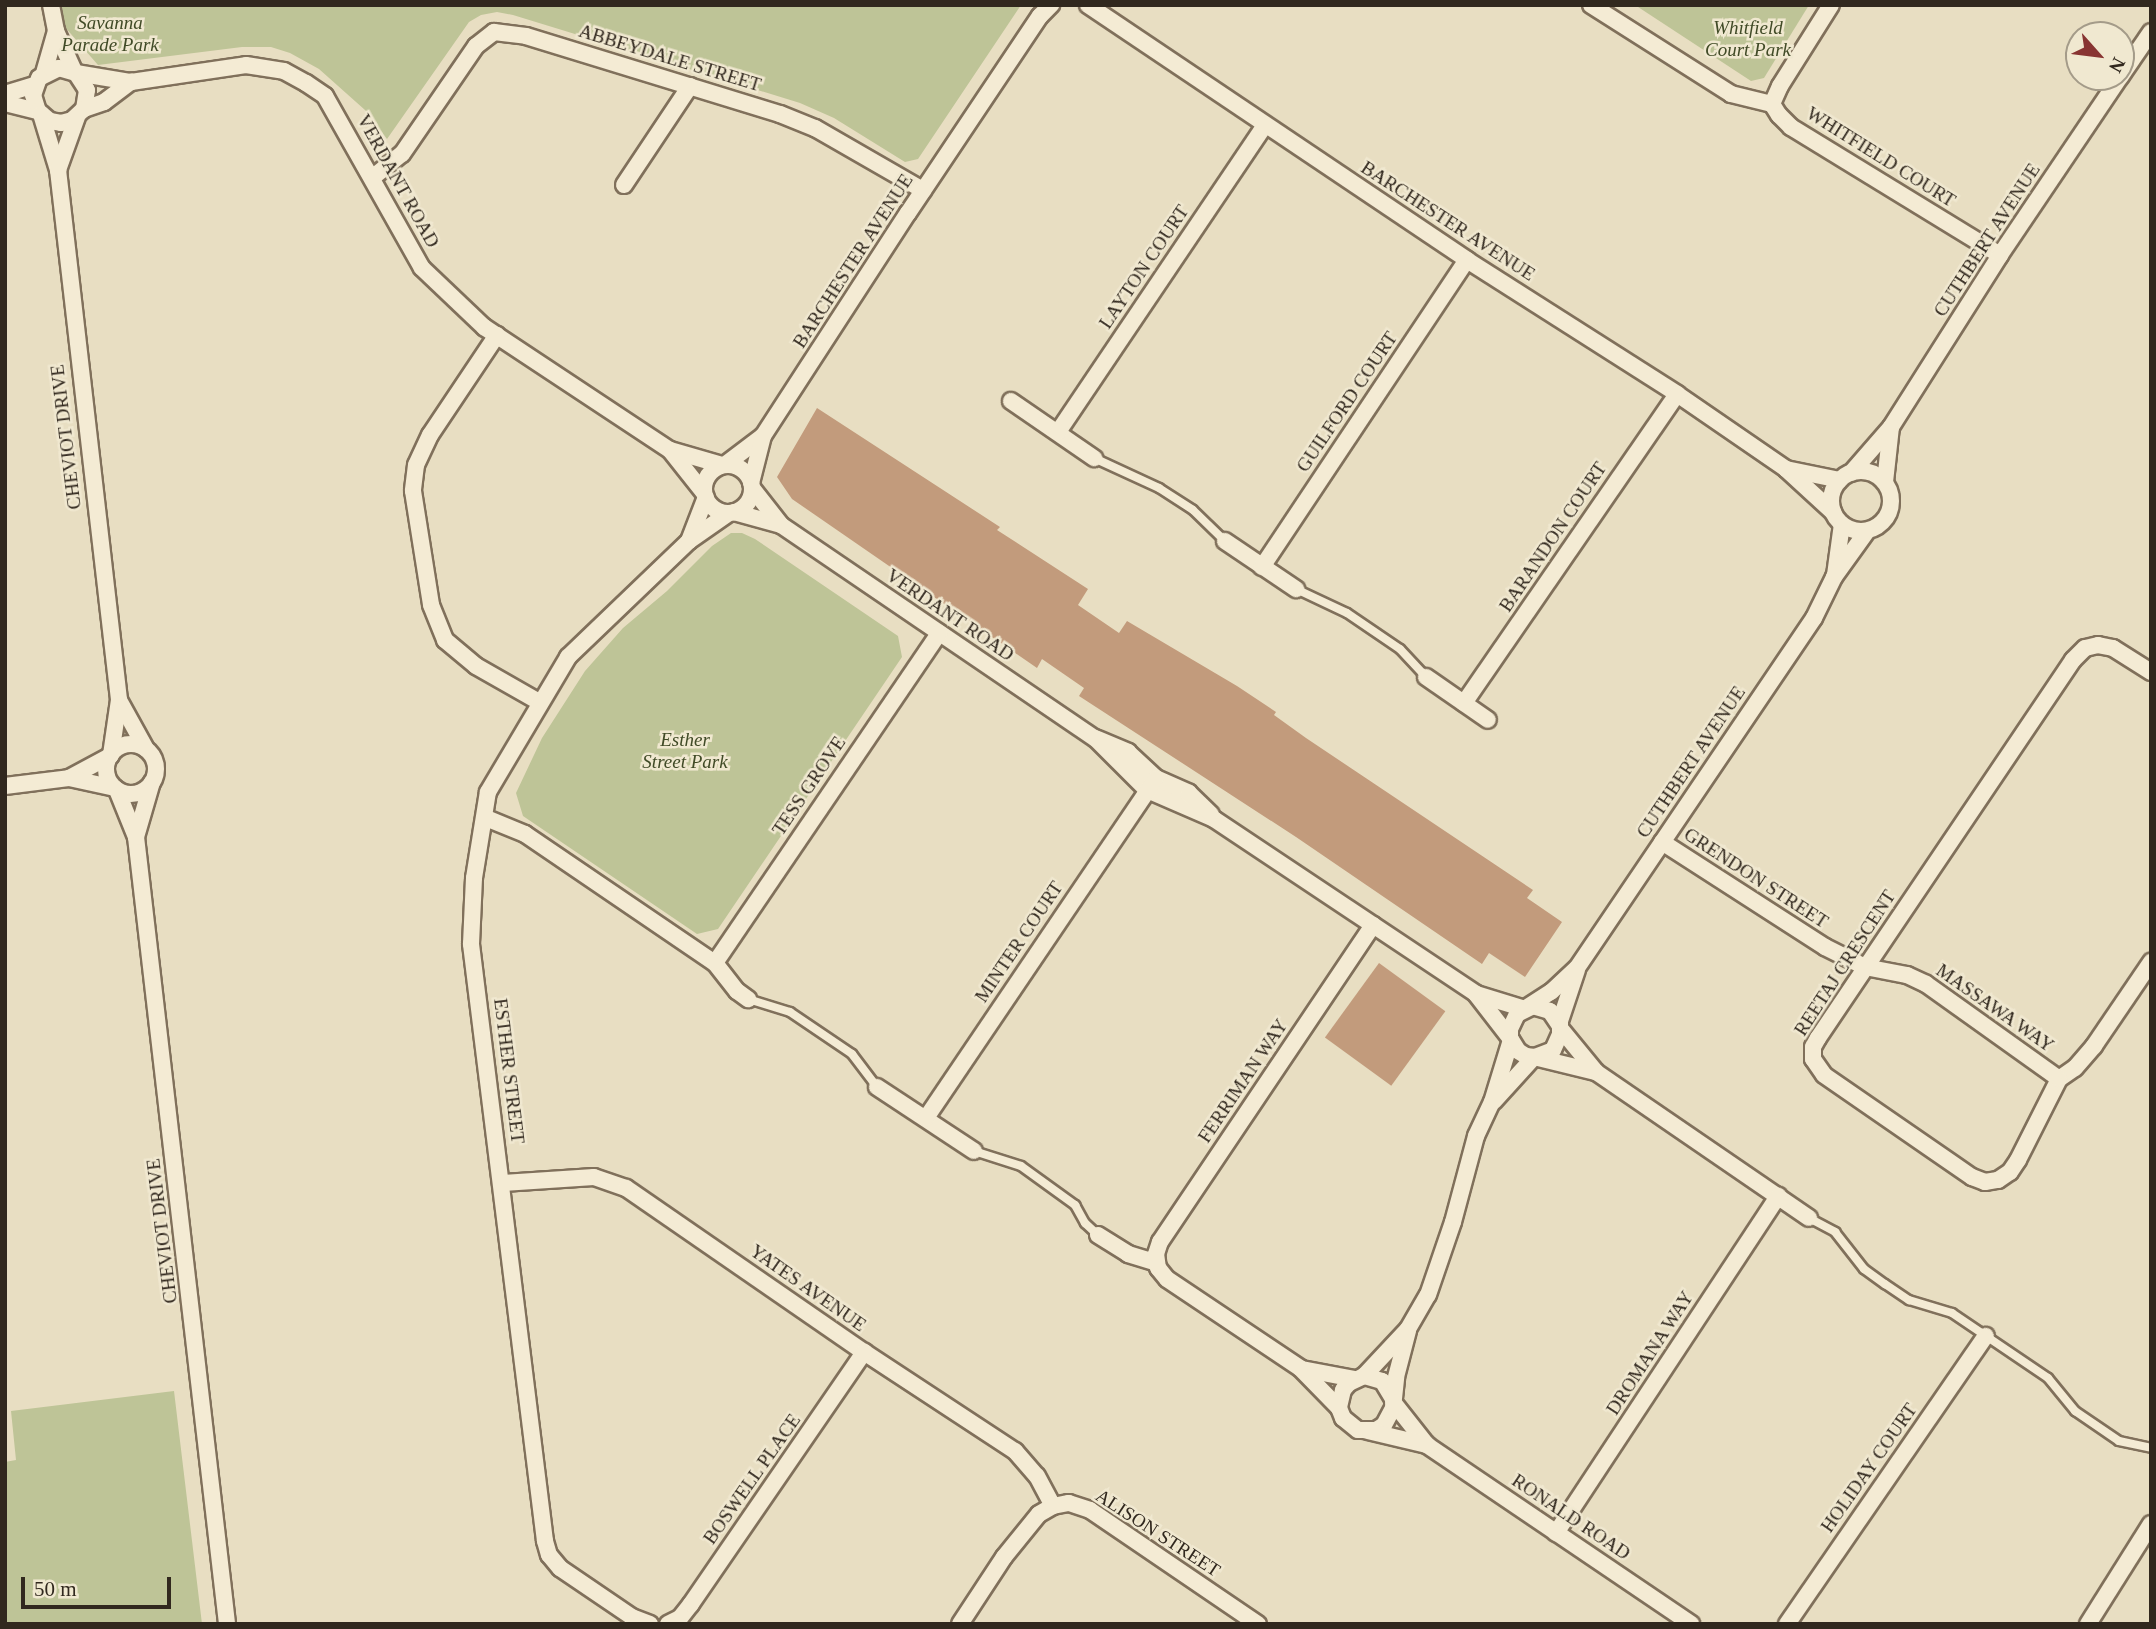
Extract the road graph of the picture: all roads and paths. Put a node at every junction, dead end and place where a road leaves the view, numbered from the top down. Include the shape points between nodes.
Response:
1 (51, 5) edge
2 (1051, 5) edge
3 (1088, 5) edge
4 (1591, 5) edge
5 (1831, 5) edge
6 (56, 31) junction
7 (2151, 32) edge
8 (2135, 56) edge
9 (75, 72) junction
10 (40, 79) junction
11 (131, 82) junction
12 (690, 86) junction
13 (2111, 91) edge
14 (5, 94) edge
15 (5, 103) edge
16 (1772, 104) junction
17 (39, 112) junction
18 (80, 113) junction
19 (1265, 125) junction
20 (58, 170) junction
21 (372, 178) junction
22 (624, 185) dead end
23 (923, 190) junction
24 (2000, 255) junction
25 (1467, 260) junction
26 (497, 335) junction
27 (1677, 394) junction
28 (1011, 401) dead end
29 (1892, 427) junction
30 (1058, 432) junction
31 (763, 436) junction
32 (670, 450) junction
33 (1094, 458) joint
34 (724, 465) junction
35 (1786, 469) junction
36 (1845, 477) junction
37 (1885, 482) junction
38 (752, 485) junction
39 (705, 495) junction
40 (731, 512) junction
41 (1837, 518) junction
42 (781, 525) junction
43 (1867, 531) junction
44 (689, 541) junction
45 (1224, 541) joint
46 (1262, 567) junction
47 (1834, 578) junction
48 (1296, 589) joint
49 (939, 633) junction
50 (2151, 672) edge
51 (1426, 677) joint
52 (119, 700) junction
53 (540, 702) junction
54 (1464, 704) junction
55 (1488, 720) dead end
56 (146, 749) junction
57 (110, 755) junction
58 (69, 778) junction
59 (154, 780) junction
60 (1152, 784) junction
61 (5, 786) edge
62 (116, 789) junction
63 (486, 818) junction
64 (136, 837) junction
65 (1662, 842) junction
66 (1373, 925) junction
67 (2151, 962) edge
68 (715, 963) junction
69 (1865, 967) junction
70 (1577, 968) junction
71 (1476, 993) junction
72 (748, 999) joint
73 (1525, 1009) junction
74 (1560, 1027) junction
75 (1511, 1039) junction
76 (1534, 1057) junction
77 (1596, 1072) junction
78 (2059, 1079) junction
79 (877, 1087) joint
80 (1492, 1102) junction
81 (926, 1118) junction
82 (974, 1152) joint
83 (503, 1183) junction
84 (1777, 1196) junction
85 (1809, 1218) joint
86 (1098, 1235) joint
87 (1157, 1263) junction
88 (1408, 1329) junction
89 (1986, 1336) junction
90 (864, 1352) junction
91 (1300, 1368) junction
92 (1359, 1378) junction
93 (1393, 1401) junction
94 (1339, 1408) junction
95 (1367, 1431) junction
96 (1427, 1446) junction
97 (2151, 1448) edge
98 (1053, 1506) junction
99 (2151, 1524) edge
100 (1556, 1533) junction
101 (228, 1623) edge
102 (650, 1624) edge
103 (668, 1624) edge
104 (960, 1624) edge
105 (1258, 1624) edge
106 (1691, 1624) edge
107 (1787, 1624) edge
108 (2088, 1624) edge

1 - 6 street
2 - 23 street, BARCHESTER AVENUE
3 - 19 street, BARCHESTER AVENUE
4 - 16 street via 1731,94
5 - 16 street
6 - 9 street
6 - 10 street
7 - 8 street, CUTHBERT AVENUE
9 - 10 street via 59,68
9 - 11 street, VERDANT ROAD
9 - 18 street via 87,90
10 - 14 street
10 - 17 street via 34,100
11 - 18 street, VERDANT ROAD
11 - 21 street, VERDANT ROAD via 246,65 284,71 325,96
12 - 21 street, ABBEYDALE STREET via 526,36 494,32 476,46 402,153
12 - 22 street
12 - 23 street, ABBEYDALE STREET via 815,128
13 - 24 street, CUTHBERT AVENUE
15 - 17 street
16 - 24 street, WHITFIELD COURT via 1791,127
17 - 18 street via 50,121 61,122
17 - 20 street, CHEVIOT DRIVE
18 - 20 street, CHEVIOT DRIVE
19 - 25 street, BARCHESTER AVENUE
19 - 30 street, LAYTON COURT
20 - 52 street, CHEVIOT DRIVE
21 - 26 street, VERDANT ROAD via 422,268
23 - 31 street, BARCHESTER AVENUE
24 - 29 street, CUTHBERT AVENUE
25 - 27 street, BARCHESTER AVENUE
25 - 46 street, GUILFORD COURT
26 - 32 street, VERDANT ROAD
26 - 53 street via 430,435 416,465 413,491 431,606 445,639 476,666
27 - 35 street, BARCHESTER AVENUE
27 - 54 street, BARANDON COURT
28 - 30 street
29 - 36 street, CUTHBERT AVENUE
29 - 37 street, CUTHBERT AVENUE
30 - 33 street
31 - 34 street, BARCHESTER AVENUE
31 - 38 street, BARCHESTER AVENUE
32 - 34 street, VERDANT ROAD
32 - 39 street, VERDANT ROAD
33 - 45 lane via 1160,488 1193,510
34 - 38 street via 742,469
34 - 39 street via 708,476
35 - 36 street, BARCHESTER AVENUE
35 - 41 street, BARCHESTER AVENUE
36 - 37 street via 1870,472
36 - 41 street via 1831,501
37 - 43 street via 1892,502 1889,512 1884,521
38 - 40 street via 747,503
38 - 42 street, VERDANT ROAD
39 - 40 street via 715,509
39 - 44 street, ESTHER STREET
40 - 42 street, VERDANT ROAD
40 - 44 street, ESTHER STREET
41 - 43 street via 1849,529
41 - 47 street, CUTHBERT AVENUE
42 - 49 street, VERDANT ROAD
43 - 47 street, CUTHBERT AVENUE
44 - 53 street, ESTHER STREET via 568,657
45 - 46 street
46 - 48 street
47 - 65 street, CUTHBERT AVENUE via 1814,618
48 - 51 lane via 1347,613 1400,649
49 - 60 street, VERDANT ROAD via 1095,738
49 - 68 street, TESS GROVE
50 - 69 street, REETAJ CRESCENT via 2113,648 2098,645 2085,648 2073,660
51 - 54 street
52 - 56 street, CHEVIOT DRIVE
52 - 57 street, CHEVIOT DRIVE
53 - 63 street, ESTHER STREET via 488,792
54 - 55 street
56 - 57 street via 129,744
56 - 59 street via 156,764
57 - 58 street
57 - 62 street via 106,771
58 - 61 street
58 - 62 street
59 - 62 street via 139,793
59 - 64 street, CHEVIOT DRIVE
60 - 66 street, VERDANT ROAD via 1214,819
60 - 81 street, MINTER COURT
62 - 64 street, CHEVIOT DRIVE
63 - 68 street via 525,834
63 - 83 street, ESTHER STREET via 474,878 471,944
64 - 101 street, CHEVIOT DRIVE
65 - 69 street, GRENDON STREET via 1825,947
65 - 70 street, CUTHBERT AVENUE
66 - 71 street, VERDANT ROAD
66 - 87 street, FERRIMAN WAY via 1160,1242
67 - 78 street, REETAJ CRESCENT via 2094,1046
68 - 72 street
69 - 78 street, MASSAWA WAY via 1907,975 1926,984
69 - 78 street, REETAJ CRESCENT via 1813,1047 1816,1067 1972,1177 1984,1182 2010,1172
70 - 73 street, CUTHBERT AVENUE
70 - 74 street, CUTHBERT AVENUE
71 - 73 street, VERDANT ROAD
71 - 75 street, VERDANT ROAD
72 - 79 lane via 790,1012 823,1034 852,1054
73 - 74 street via 1550,1011
73 - 75 street via 1512,1021
74 - 76 street via 1553,1050
74 - 77 street
75 - 76 street via 1518,1051
75 - 80 street
76 - 77 street
76 - 80 street
77 - 84 street
79 - 81 street
80 - 88 street via 1473,1147 1442,1257
81 - 82 street
82 - 86 lane via 1021,1167 1075,1205
83 - 90 street, YATES AVENUE via 594,1177 626,1188
83 - 102 street, ESTHER STREET via 549,1555 560,1568 632,1617
84 - 85 street
84 - 100 street, DROMANA WAY
85 - 89 lane via 1835,1232 1864,1269 1885,1284 1909,1300 1952,1313
86 - 87 street via 1128,1254
87 - 91 street via 1167,1279
88 - 92 street
88 - 93 street
89 - 97 lane via 2048,1378 2067,1403 2094,1425 2119,1441
89 - 107 street, HOLIDAY COURT
90 - 98 street, YATES AVENUE via 1015,1451 1037,1476
90 - 103 street, BOSWELL PLACE via 691,1604
91 - 92 street
91 - 94 street
92 - 93 street via 1382,1381
92 - 94 street via 1343,1390
93 - 95 street via 1384,1425
93 - 96 street, RONALD ROAD
94 - 95 street via 1349,1425
95 - 96 street, RONALD ROAD
96 - 100 street, RONALD ROAD
98 - 104 street via 1024,1530
98 - 105 street, ALISON STREET via 1069,1503 1090,1510
99 - 108 street
100 - 106 street, RONALD ROAD

